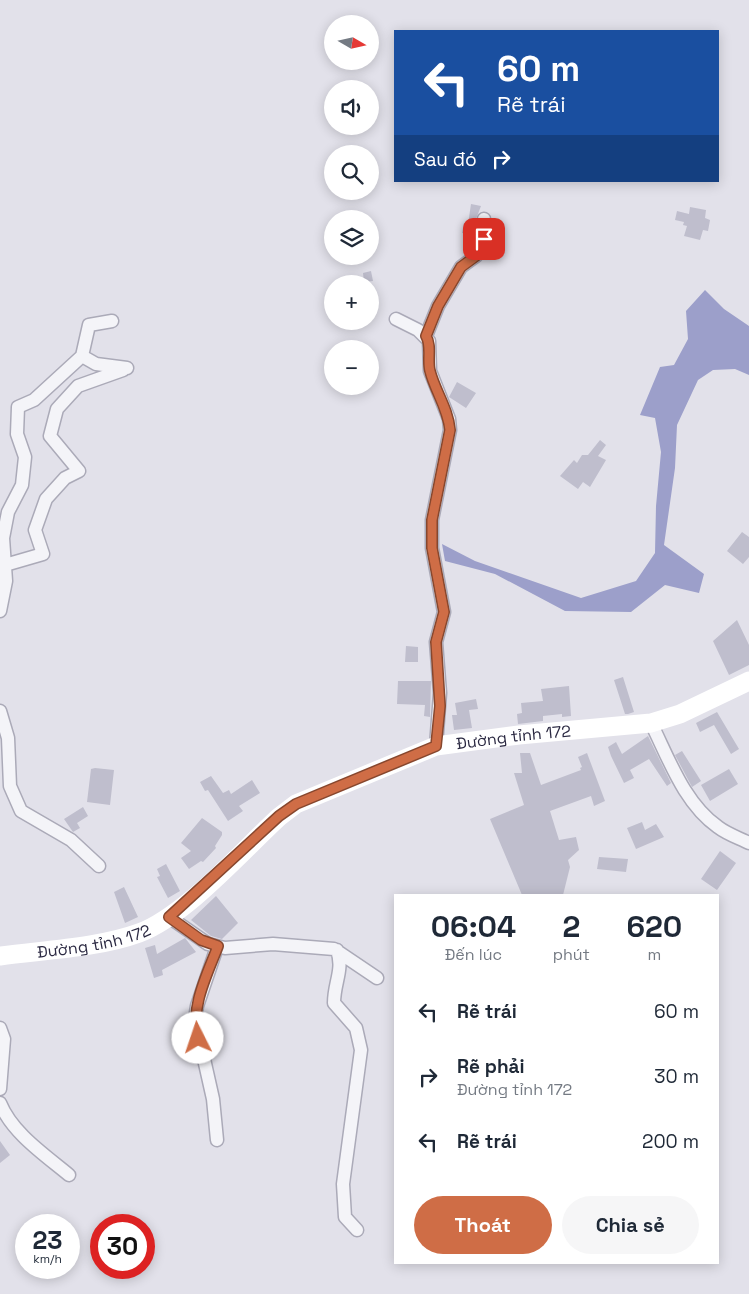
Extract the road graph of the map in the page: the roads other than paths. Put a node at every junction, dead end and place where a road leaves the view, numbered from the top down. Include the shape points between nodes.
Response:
1 (484, 219) dead end
2 (396, 319) dead end
3 (112, 321) dead end
4 (426, 336) junction
5 (82, 356) junction
6 (5, 565) junction
7 (0, 610) edge
8 (749, 681) edge
9 (0, 711) edge
10 (651, 723) junction
11 (436, 746) junction
12 (749, 843) edge
13 (99, 866) dead end
14 (169, 917) junction
15 (218, 946) junction
16 (337, 950) junction
17 (0, 956) edge
18 (377, 978) dead end
19 (0, 1028) edge
20 (0, 1088) edge
21 (0, 1103) edge
22 (217, 1140) dead end
23 (69, 1175) dead end
24 (357, 1230) dead end

1 - 4 street via 484,239 480,248 476,256 461,267 438,306
2 - 4 street
3 - 5 street via 89,325
4 - 11 street via 430,371 449,419 450,430 432,520 432,548 444,612 436,642 440,693
5 - 6 street via 34,400 18,407 17,434 25,457 22,485 8,512 3,538
5 - 6 street via 96,364 127,368 78,386 57,410 50,436 79,471 65,478 46,500 35,530 44,554
6 - 7 street via 6,580
8 - 10 main road, Đường tỉnh 172 via 680,714
9 - 13 street via 8,738 10,786 21,811 71,840
10 - 11 main road, Đường tỉnh 172
10 - 12 street via 681,784 698,808 718,827
11 - 14 main road, Đường tỉnh 172 via 296,804
14 - 15 street via 201,940
14 - 17 main road, Đường tỉnh 172 via 140,933 123,938
15 - 16 street via 273,944
15 - 22 street via 195,1019 213,1099
16 - 18 street
16 - 24 street via 341,963 334,1003 356,1028 361,1050 343,1184 345,1217
19 - 20 street via 4,1039
21 - 23 street via 4,1114 29,1141

